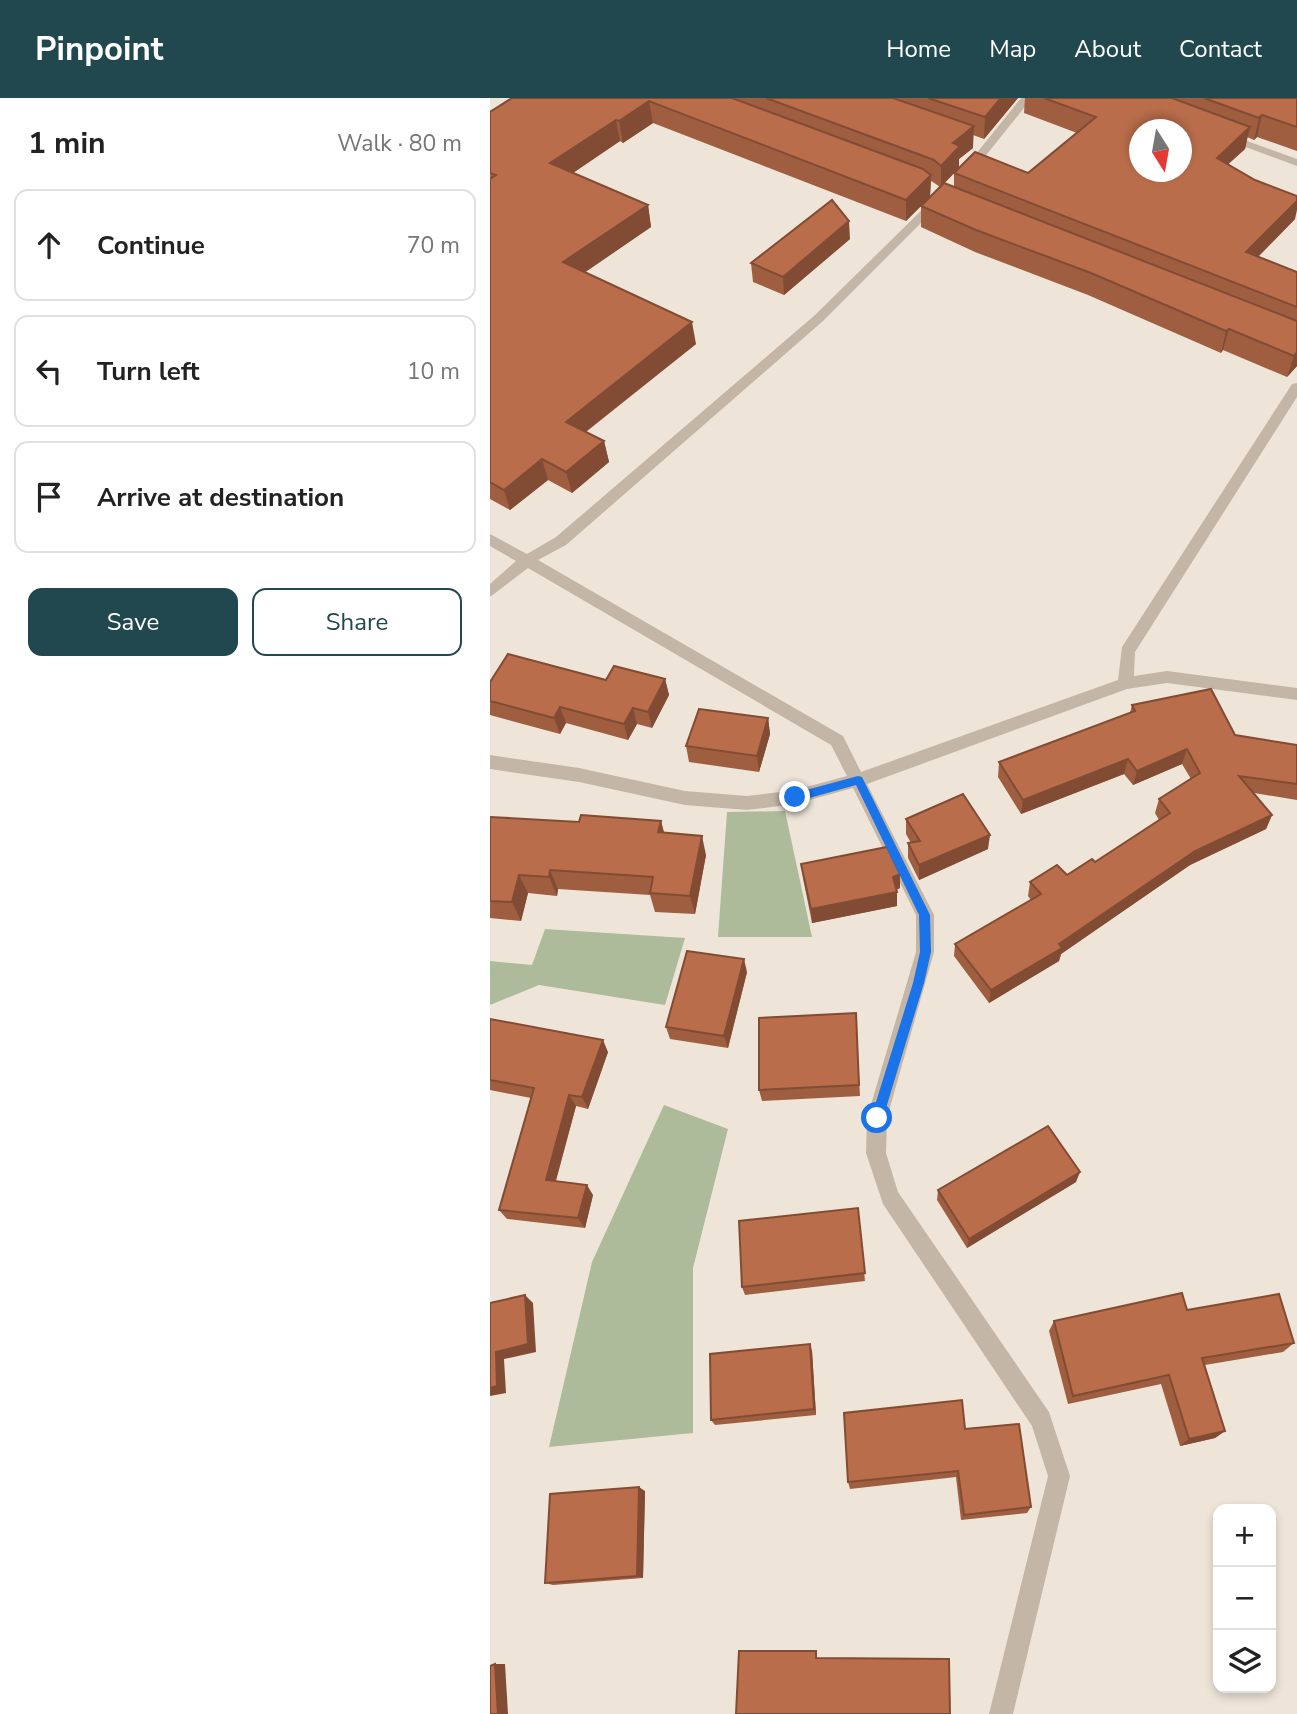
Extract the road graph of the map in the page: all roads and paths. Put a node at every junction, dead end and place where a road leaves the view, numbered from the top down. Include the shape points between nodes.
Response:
1 (1027, 98) edge
2 (1216, 132) edge
3 (1297, 163) edge
4 (1297, 387) edge
5 (490, 539) edge
6 (527, 561) junction
7 (490, 592) edge
8 (1126, 683) junction
9 (1297, 694) edge
10 (490, 762) edge
11 (858, 780) junction
12 (1001, 1714) edge

1 - 6 street via 982,145 948,192 819,318 561,541
2 - 3 street
4 - 8 street via 1127,651
5 - 6 street
6 - 7 street
6 - 11 street via 838,741
8 - 9 street via 1167,677
8 - 11 street
10 - 11 street via 685,798 747,803 795,797
11 - 12 street via 925,915 925,952 877,1118 876,1153 890,1197 1041,1420 1059,1476

